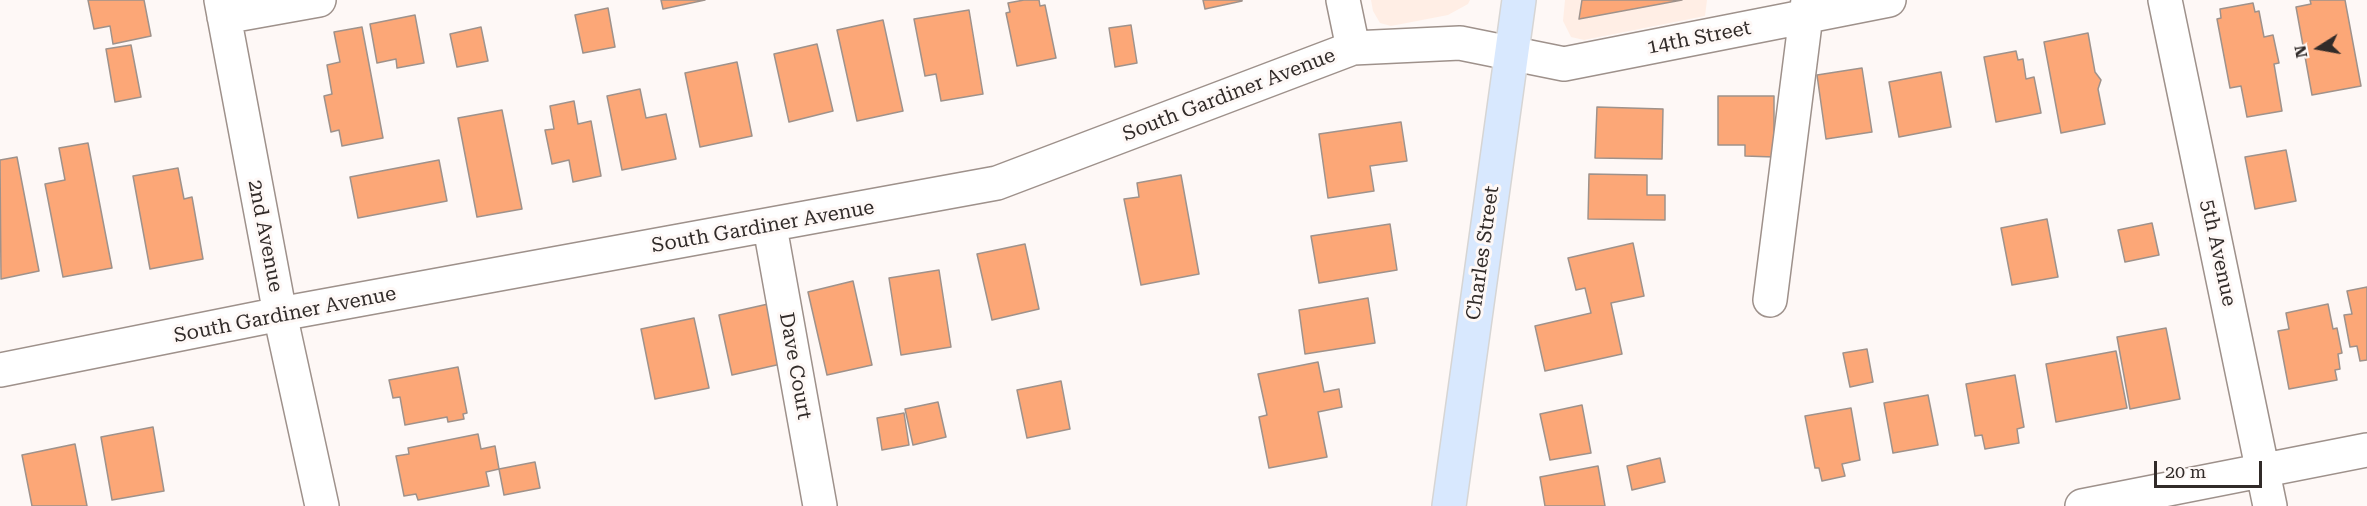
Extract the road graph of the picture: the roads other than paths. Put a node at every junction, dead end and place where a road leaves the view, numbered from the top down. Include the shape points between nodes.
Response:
1 (318, 0) edge
2 (1343, 0) edge
3 (1519, 0) edge
4 (1889, 0) edge
5 (2165, 0) edge
6 (1807, 8) edge
7 (222, 9) edge
8 (1353, 48) junction
9 (1510, 52) junction
10 (770, 226) junction
11 (1770, 300) dead end
12 (280, 314) junction
13 (0, 370) edge
14 (2367, 450) edge
15 (2263, 470) junction
16 (322, 506) edge
17 (820, 506) edge
18 (1449, 506) edge
19 (2082, 506) edge
20 (2270, 506) edge

1 - 7 street
2 - 8 street
3 - 9 main road, Charles Street
4 - 6 street, 14th Street
5 - 15 street, 5th Avenue
6 - 9 street, 14th Street via 1564,64
6 - 11 street
7 - 12 street, 2nd Avenue
8 - 9 street, South Gardiner Avenue via 1460,43
8 - 10 street, South Gardiner Avenue via 998,183
9 - 18 main road, Charles Street
10 - 12 street, South Gardiner Avenue
10 - 17 street, Dave Court
12 - 13 street, South Gardiner Avenue
12 - 16 street, 2nd Avenue
14 - 15 street
15 - 19 street
15 - 20 street, 5th Avenue

